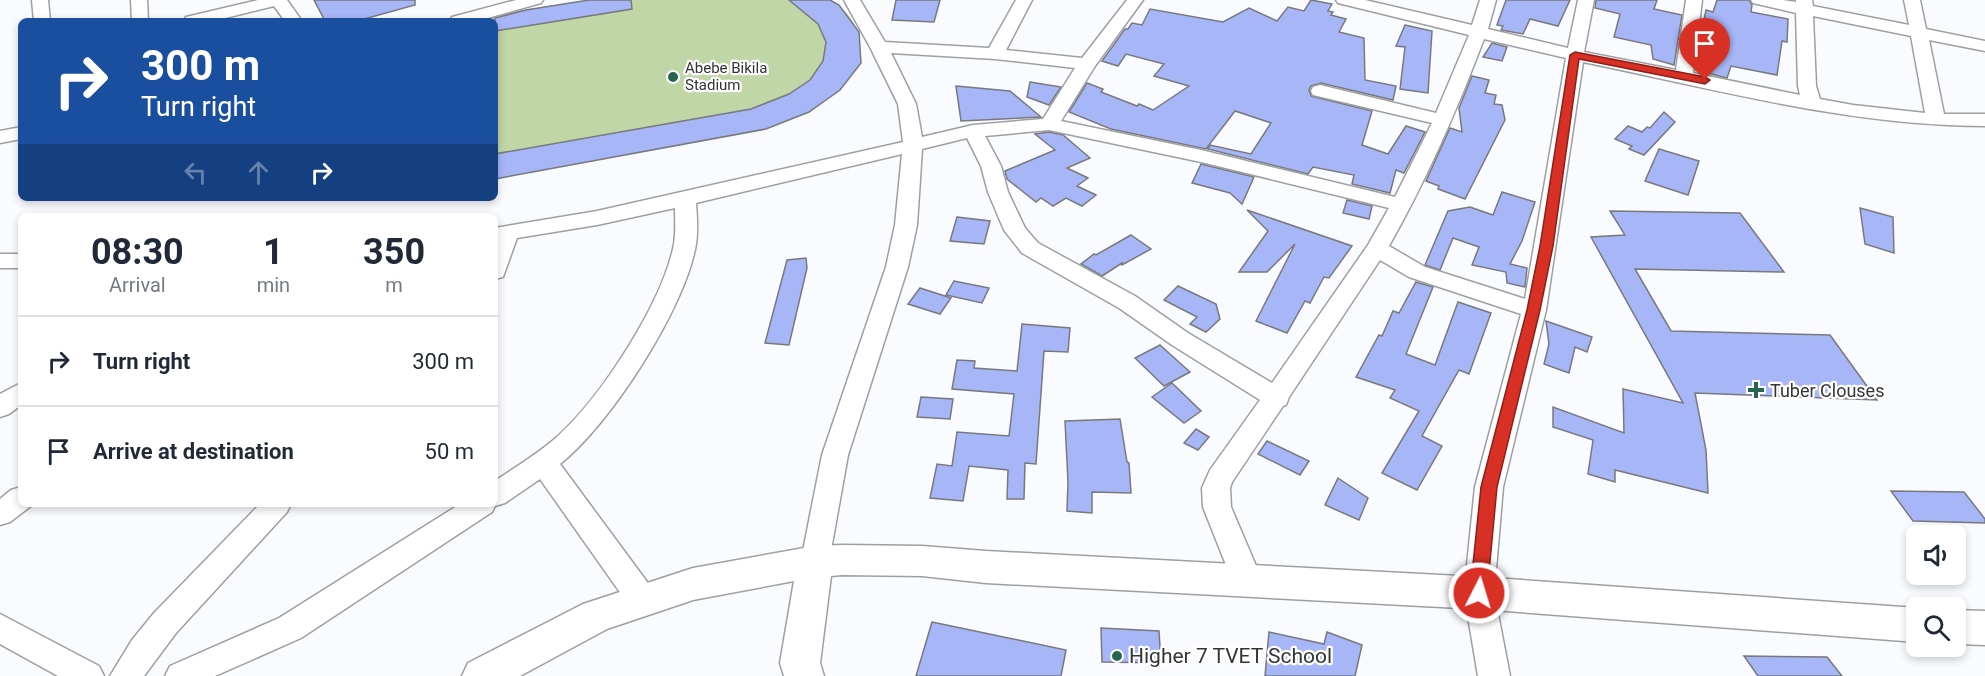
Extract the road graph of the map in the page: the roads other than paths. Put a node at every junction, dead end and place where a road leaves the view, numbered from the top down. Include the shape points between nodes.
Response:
1 (40, 0) edge
2 (139, 0) edge
3 (278, 0) edge
4 (535, 0) edge
5 (852, 0) edge
6 (1024, 0) edge
7 (1135, 0) edge
8 (1344, 0) edge
9 (1488, 0) edge
10 (1586, 0) edge
11 (1694, 0) edge
12 (1758, 0) edge
13 (1912, 0) edge
14 (1804, 4) edge
15 (42, 18) edge
16 (140, 18) edge
17 (204, 18) edge
18 (292, 18) edge
19 (469, 18) edge
20 (1478, 33) junction
21 (1919, 33) junction
22 (1985, 46) edge
23 (879, 47) junction
24 (995, 54) junction
25 (1575, 55) junction
26 (1086, 64) junction
27 (1684, 76) junction
28 (1320, 91) dead end
29 (1812, 102) junction
30 (1443, 120) junction
31 (1936, 120) junction
32 (1975, 120) edge
33 (1049, 124) junction
34 (973, 131) junction
35 (18, 133) edge
36 (1985, 135) edge
37 (0, 137) edge
38 (913, 144) junction
39 (685, 199) junction
40 (1402, 205) junction
41 (502, 234) edge
42 (1377, 248) junction
43 (498, 256) edge
44 (0, 261) edge
45 (18, 261) edge
46 (1534, 310) junction
47 (18, 394) edge
48 (1277, 398) junction
49 (0, 407) edge
50 (543, 461) junction
51 (498, 493) edge
52 (18, 500) edge
53 (274, 507) edge
54 (478, 507) edge
55 (0, 514) edge
56 (815, 561) junction
57 (1247, 580) junction
58 (1479, 593) junction
59 (642, 599) junction
60 (1906, 624) edge
61 (1966, 627) edge
62 (0, 628) edge
63 (1985, 628) edge
64 (798, 672) edge
65 (88, 676) edge
66 (126, 676) edge
67 (181, 676) edge
68 (482, 676) edge
69 (1494, 676) edge

1 - 15 street
2 - 16 street
3 - 17 street
3 - 18 street
4 - 19 street
5 - 23 street
6 - 24 street
7 - 26 street
8 - 20 street
9 - 20 street
10 - 25 street
11 - 27 street
12 - 14 street
13 - 21 street
14 - 21 street
14 - 29 street via 1807,86
20 - 25 street
20 - 30 street
21 - 22 street
21 - 31 street
23 - 24 street
23 - 38 street via 907,104
24 - 26 street
25 - 27 street
25 - 46 street
26 - 33 street
27 - 29 street
28 - 30 street
29 - 31 street via 1852,111
30 - 40 street
31 - 32 street
32 - 36 street
33 - 34 street
33 - 40 street
34 - 38 street
34 - 48 street via 992,166 998,192 1015,230 1030,248 1127,302
35 - 37 street
38 - 39 street
38 - 56 street via 906,225 897,267 835,455
39 - 41 street
39 - 50 street via 685,247 658,314 589,419 575,436
40 - 42 street
41 - 43 street
42 - 46 street via 1417,272
42 - 48 street
44 - 45 street
46 - 58 street via 1489,487
47 - 49 street
48 - 57 street via 1216,488 1217,507
50 - 51 street
50 - 59 street
52 - 55 street
53 - 66 street via 165,623
54 - 67 street via 290,628
56 - 57 main road via 876,559
56 - 59 main road via 693,584
56 - 64 main road
57 - 58 main road
58 - 60 main road
58 - 69 street
59 - 68 main road via 596,616
61 - 63 main road
62 - 65 street

